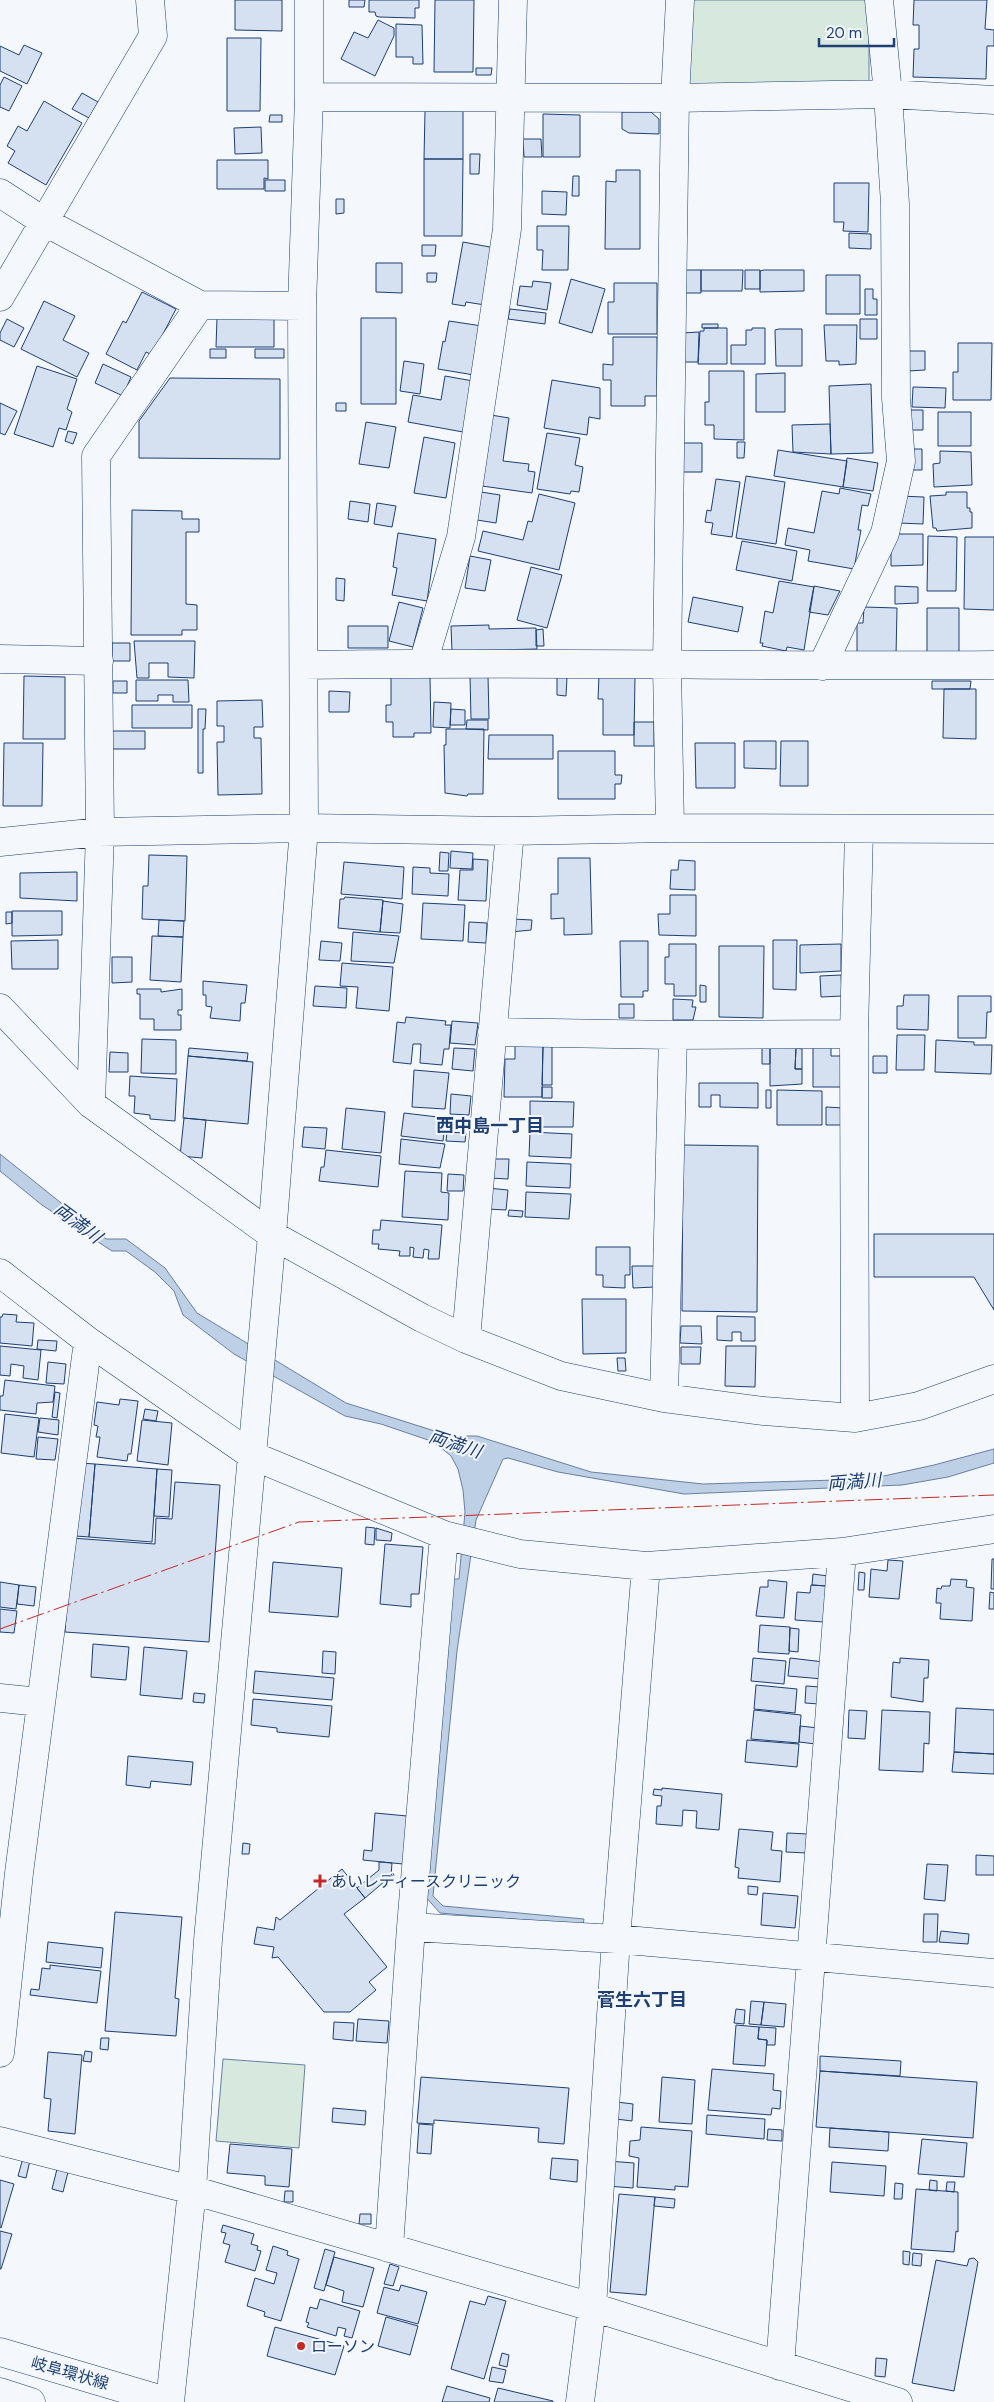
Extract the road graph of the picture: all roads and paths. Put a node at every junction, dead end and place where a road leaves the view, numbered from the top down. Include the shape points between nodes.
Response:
1 (150, 0) edge
2 (309, 0) edge
3 (513, 0) edge
4 (680, 0) edge
5 (879, 0) edge
6 (888, 94) junction
7 (309, 97) junction
8 (511, 98) junction
9 (674, 98) junction
10 (994, 100) edge
11 (0, 193) edge
12 (44, 221) junction
13 (0, 298) edge
14 (200, 305) junction
15 (302, 306) junction
16 (0, 660) edge
17 (99, 661) junction
18 (423, 663) junction
19 (304, 665) junction
20 (994, 665) edge
21 (667, 666) junction
22 (822, 666) junction
23 (304, 828) junction
24 (670, 828) junction
25 (994, 829) edge
26 (859, 830) junction
27 (510, 831) junction
28 (100, 832) junction
29 (0, 842) edge
30 (0, 1008) edge
31 (492, 1032) junction
32 (854, 1034) junction
33 (673, 1035) junction
34 (91, 1104) junction
35 (272, 1235) junction
36 (0, 1273) edge
37 (466, 1339) junction
38 (88, 1341) junction
39 (994, 1379) edge
40 (664, 1398) junction
41 (855, 1418) junction
42 (253, 1456) junction
43 (994, 1529) edge
44 (444, 1535) junction
45 (842, 1552) junction
46 (646, 1566) junction
47 (0, 1698) edge
48 (40, 1702) junction
49 (411, 1927) junction
50 (616, 1939) junction
51 (811, 1956) junction
52 (994, 1973) edge
53 (0, 2054) edge
54 (0, 2141) edge
55 (192, 2190) junction
56 (389, 2248) junction
57 (592, 2307) junction
58 (0, 2352) edge
59 (780, 2366) junction
60 (0, 2392) edge
61 (31, 2402) edge
62 (170, 2402) edge
63 (580, 2402) edge
64 (898, 2402) edge

1 - 12 street via 153,36
2 - 7 street
3 - 8 street
4 - 9 street
5 - 6 street
6 - 9 street
6 - 10 street
6 - 22 street via 895,204 896,398 901,461 885,533
7 - 8 street
7 - 15 street
8 - 9 street
8 - 18 street via 507,229 461,537
9 - 21 street
11 - 12 street
12 - 13 street
12 - 14 street
14 - 15 street
14 - 17 street via 96,456
15 - 19 street
16 - 17 street
17 - 28 street
18 - 19 street
18 - 21 street
19 - 23 street
20 - 22 street
21 - 22 street
21 - 24 street
23 - 27 street
23 - 28 street
23 - 35 street
24 - 26 street
24 - 27 street
25 - 26 street
26 - 32 street
27 - 31 street
28 - 29 street
28 - 34 street
30 - 34 street
31 - 33 street
31 - 37 street
32 - 33 street
32 - 41 street
33 - 40 street
34 - 35 street
35 - 37 street
35 - 42 street
36 - 38 street
37 - 40 street via 561,1376
38 - 42 street
38 - 48 street
39 - 41 street via 919,1406
40 - 41 street via 764,1411
42 - 44 street
42 - 55 street via 208,1940
43 - 45 street
44 - 46 street via 520,1554
44 - 49 street
45 - 46 street
45 - 51 street
46 - 50 street
47 - 48 street
48 - 53 street
49 - 50 street
49 - 56 street
50 - 51 street
50 - 57 street
51 - 52 street
51 - 59 street
54 - 55 street
55 - 56 street
55 - 62 street
56 - 57 street
57 - 59 street
57 - 63 street
58 - 62 street, 岐阜環状線
59 - 64 street
60 - 61 street

